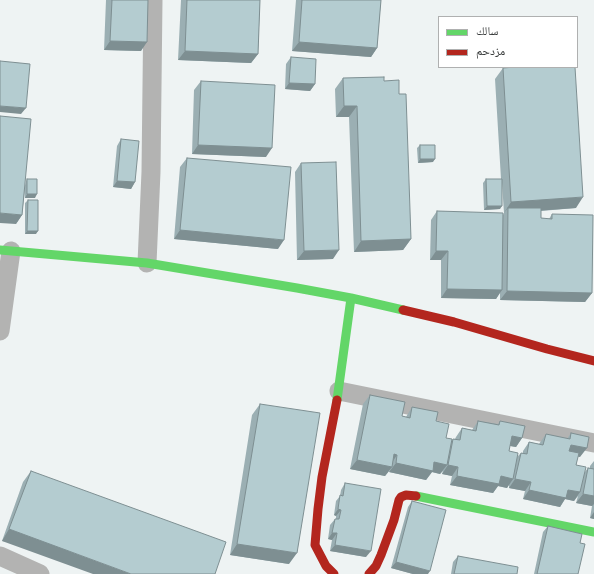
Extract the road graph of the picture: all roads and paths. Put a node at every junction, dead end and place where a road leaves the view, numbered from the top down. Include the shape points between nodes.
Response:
1 (153, 0) edge
2 (6, 250) edge
3 (147, 264) junction
4 (351, 298) junction
5 (0, 331) edge
6 (594, 361) edge
7 (339, 391) junction
8 (594, 443) edge
9 (594, 532) edge
10 (0, 556) edge
11 (40, 574) edge
12 (334, 574) edge
13 (369, 574) edge

1 - 3 street
2 - 3 main road
2 - 5 street
3 - 4 main road
4 - 6 main road via 454,322
4 - 7 main road
7 - 8 street
7 - 12 main road via 322,477 315,545 326,566
9 - 13 main road via 406,495 399,500 381,555
10 - 11 street

